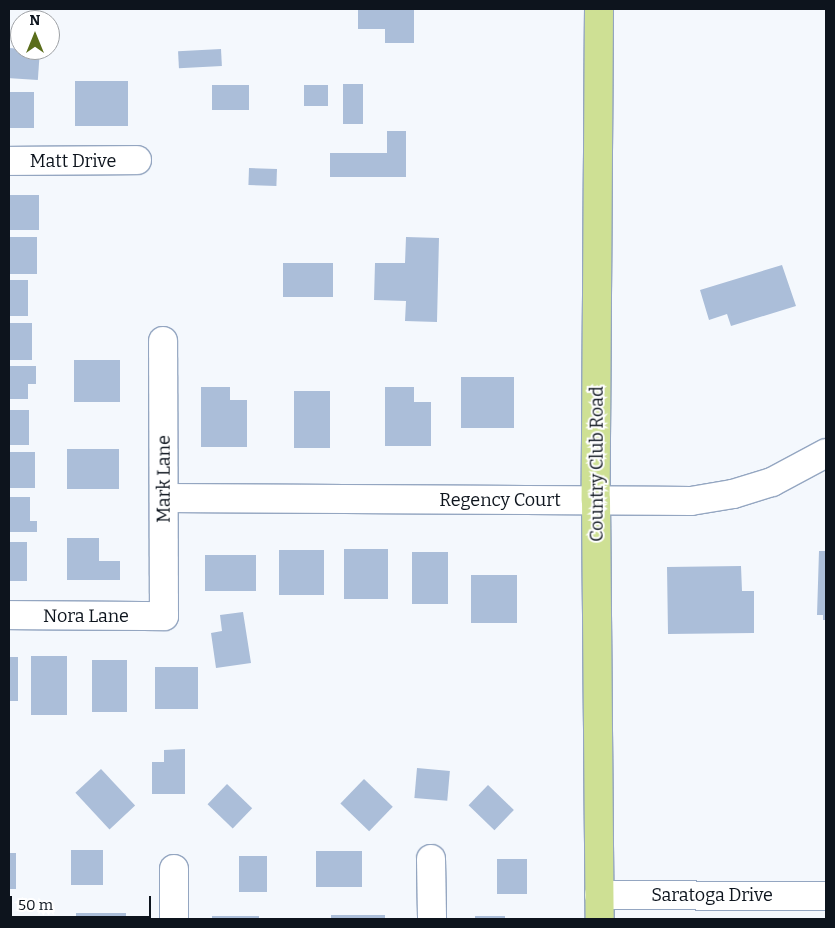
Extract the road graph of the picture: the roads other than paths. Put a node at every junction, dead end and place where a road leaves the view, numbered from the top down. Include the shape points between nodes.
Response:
1 (599, 9) edge
2 (136, 160) dead end
3 (9, 161) edge
4 (163, 341) dead end
5 (826, 453) edge
6 (164, 498) junction
7 (596, 500) junction
8 (9, 615) edge
9 (164, 616) joint
10 (431, 859) dead end
11 (174, 869) dead end
12 (826, 896) edge
13 (599, 907) edge
14 (174, 919) edge
15 (432, 919) edge

1 - 7 main road, Country Club Road
2 - 3 street, Matt Drive
4 - 6 street, Mark Lane
5 - 7 street, Regency Court via 772,482 733,494 690,501
6 - 7 street, Regency Court
6 - 9 street, Mark Lane
7 - 13 main road, Country Club Road
8 - 9 street, Nora Lane
10 - 15 street
11 - 14 street
12 - 13 street, Saratoga Drive

